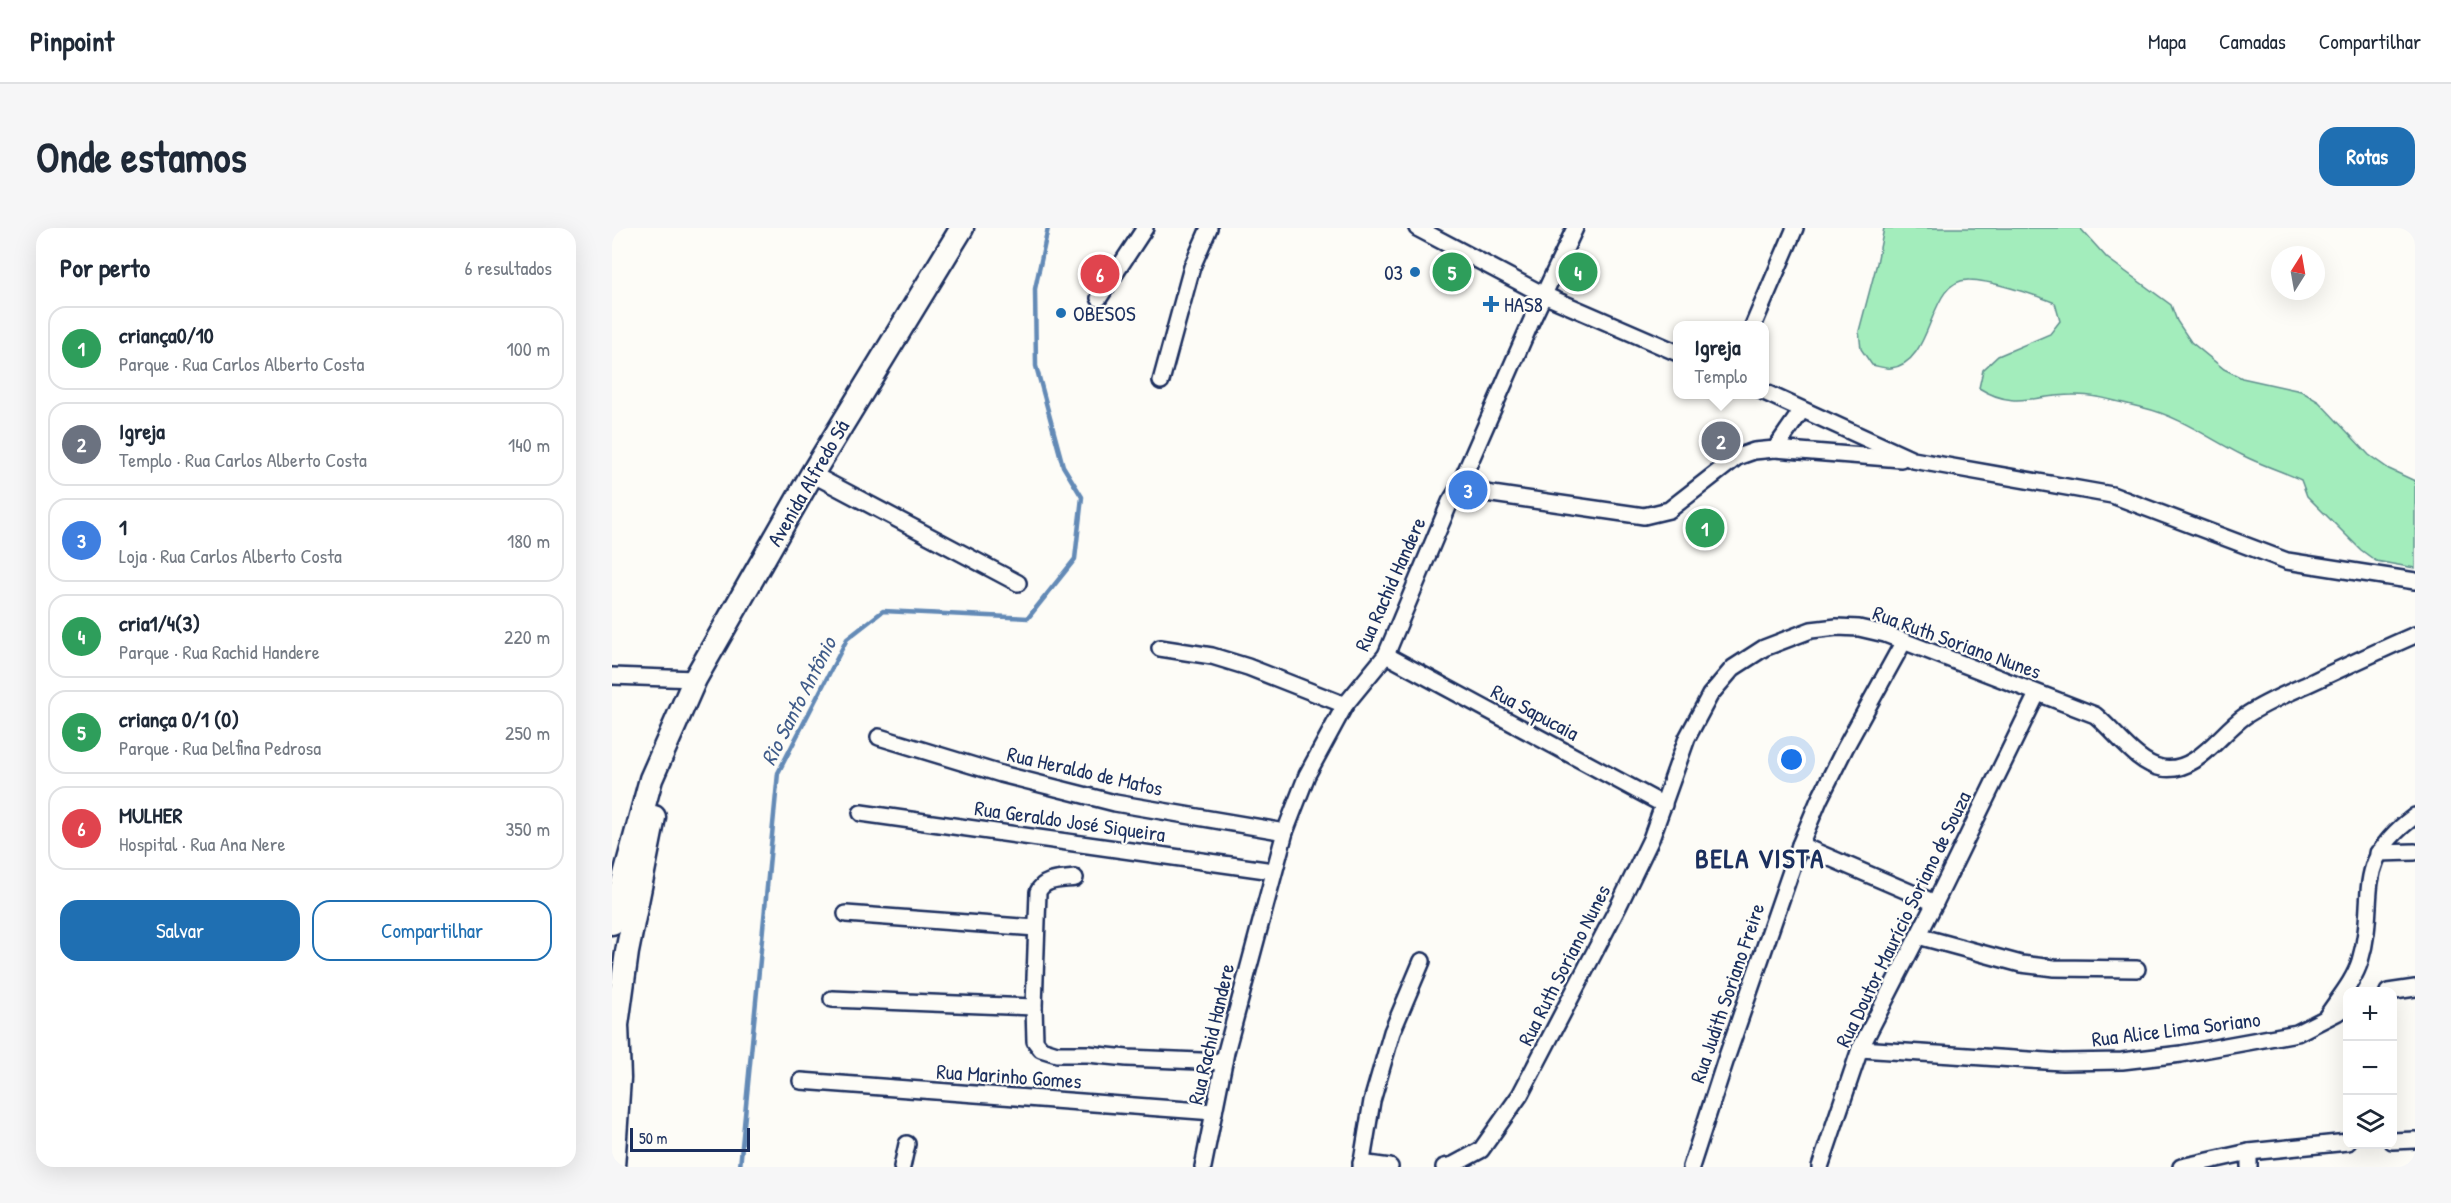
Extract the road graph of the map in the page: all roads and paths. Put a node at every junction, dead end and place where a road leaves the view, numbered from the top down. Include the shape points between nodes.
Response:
1 (962, 228) edge
2 (1145, 228) edge
3 (1209, 228) edge
4 (1417, 228) edge
5 (1575, 228) edge
6 (1795, 228) edge
7 (1544, 295) junction
8 (1099, 297) dead end
9 (1755, 321) edge
10 (1673, 351) edge
11 (1161, 381) dead end
12 (1769, 394) edge
13 (1802, 410) junction
14 (1775, 449) junction
15 (1913, 460) junction
16 (812, 474) junction
17 (1458, 489) junction
18 (2415, 581) edge
19 (1018, 583) dead end
20 (2415, 635) edge
21 (1904, 641) junction
22 (1160, 648) dead end
23 (1386, 655) junction
24 (612, 676) edge
25 (695, 678) junction
26 (2037, 694) junction
27 (1345, 705) junction
28 (879, 737) dead end
29 (667, 745) junction
30 (1664, 805) junction
31 (861, 813) dead end
32 (2415, 816) edge
33 (1285, 832) junction
34 (1800, 845) junction
35 (2415, 852) edge
36 (2378, 853) junction
37 (1273, 871) junction
38 (1075, 878) dead end
39 (617, 884) edge
40 (1935, 903) junction
41 (846, 914) dead end
42 (612, 924) edge
43 (1036, 928) junction
44 (1918, 936) junction
45 (627, 952) junction
46 (1422, 961) dead end
47 (2137, 969) dead end
48 (2415, 988) edge
49 (2397, 991) edge
50 (832, 999) dead end
51 (1034, 1007) junction
52 (2343, 1010) edge
53 (2323, 1021) junction
54 (1860, 1049) junction
55 (1225, 1057) junction
56 (801, 1081) dead end
57 (1214, 1112) junction
58 (2415, 1140) edge
59 (2397, 1141) edge
60 (2343, 1143) edge
61 (907, 1144) dead end
62 (2249, 1159) edge
63 (1361, 1165) edge
64 (613, 1167) edge
65 (902, 1167) edge
66 (1203, 1167) edge
67 (1390, 1167) edge
68 (1444, 1167) edge
69 (1691, 1167) edge
70 (1820, 1167) edge
71 (2181, 1167) edge

1 - 16 highway, Avenida Alfredo Sá
2 - 8 street
3 - 11 street via 1192,267
4 - 7 street
5 - 7 street, Rua Rachid Handere
6 - 9 street
7 - 10 street
7 - 17 street, Rua Rachid Handere
12 - 13 street
13 - 14 street
13 - 15 street
14 - 15 street
14 - 17 street via 1737,457 1669,510 1644,516
15 - 18 street via 2112,495 2287,561
16 - 19 street
16 - 25 highway, Avenida Alfredo Sá
17 - 23 street, Rua Rachid Handere
20 - 26 street, Rua Ruth Soriano Nunes via 2245,716 2184,767 2165,769 2150,765 2095,715
21 - 26 street, Rua Ruth Soriano Nunes
21 - 30 street, Rua Ruth Soriano Nunes via 1859,628 1811,630 1764,648 1733,668 1710,695 1687,738
21 - 34 street, Rua Judith Soriano Freire via 1845,748
22 - 27 street via 1221,658
23 - 27 street, Rua Rachid Handere
23 - 30 street, Rua Sapucaia
24 - 25 street
25 - 29 highway, Avenida Alfredo Sá
26 - 40 street, Rua Doutor Maurício Soriano de Souza
27 - 33 street, Rua Rachid Handere via 1307,775
28 - 33 street, Rua Heraldo de Matos via 1001,774 1115,802
29 - 39 highway, Avenida Alfredo Sá via 651,780
29 - 45 highway, Avenida Alfredo Sá
30 - 68 street, Rua Ruth Soriano Nunes via 1618,907 1520,1095 1481,1150
31 - 37 street, Rua Geraldo José Siqueira
32 - 36 street
33 - 37 street, Rua Rachid Handere
34 - 40 street
34 - 69 street, Rua Judith Soriano Freire
35 - 36 street
36 - 53 street via 2370,875 2365,942 2359,964
37 - 55 street, Rua Rachid Handere
38 - 43 street via 1041,885
39 - 42 highway, Avenida Alfredo Sá
40 - 44 street, Rua Doutor Maurício Soriano de Souza
41 - 43 street
42 - 45 highway
43 - 51 street
44 - 47 street via 2022,964
44 - 54 street, Rua Doutor Maurício Soriano de Souza
45 - 64 highway, Avenida Alfredo Sá via 617,1025 619,1078
46 - 63 street via 1392,1032 1372,1101
48 - 49 street
50 - 51 street
51 - 55 street via 1035,1041 1041,1049 1058,1054
52 - 53 street, Rua Alice Lima Soriano
53 - 54 street, Rua Alice Lima Soriano via 2269,1039 2122,1061 2062,1062
54 - 70 street, Rua Doutor Maurício Soriano de Souza
55 - 57 street, Rua Rachid Handere
56 - 57 street, Rua Marinho Gomes
57 - 66 street, Rua Rachid Handere
58 - 59 street
60 - 62 street
61 - 65 street
62 - 71 street
63 - 67 street

